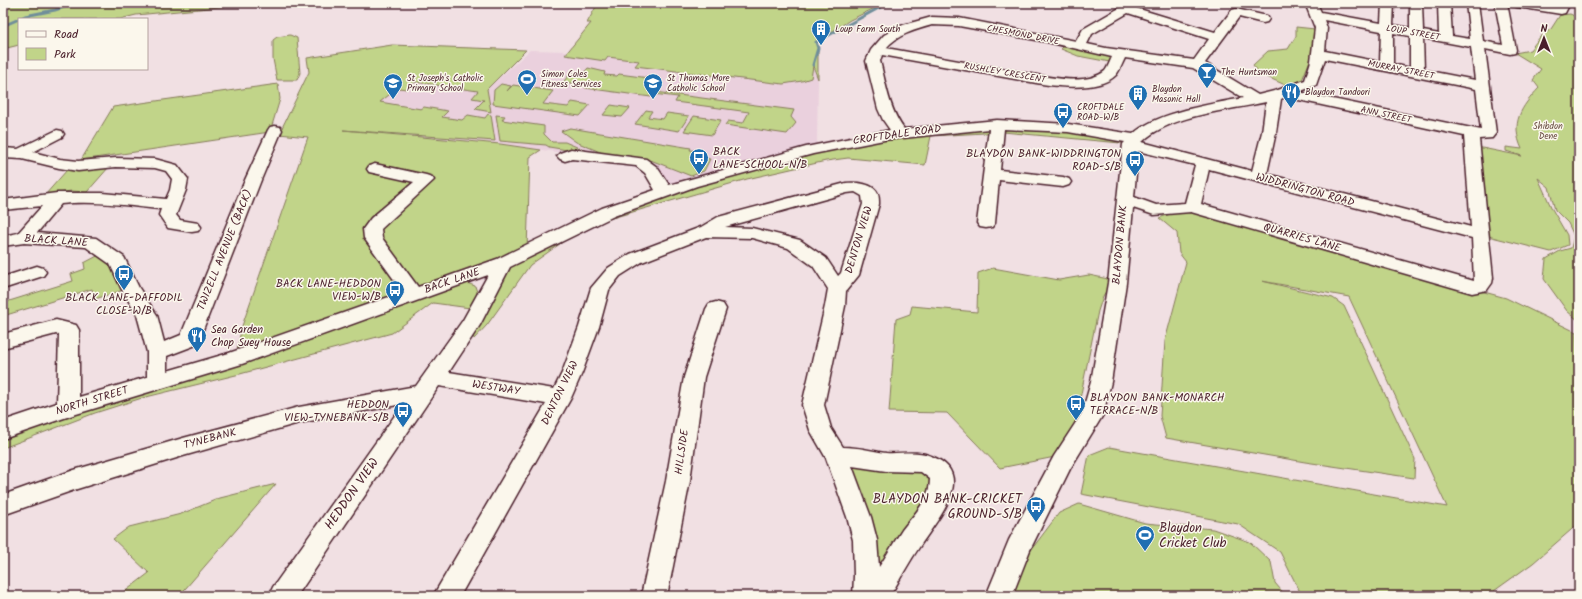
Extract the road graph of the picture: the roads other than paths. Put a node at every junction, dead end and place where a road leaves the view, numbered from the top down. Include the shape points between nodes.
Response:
1 (1138, 3) edge
2 (1388, 3) edge
3 (1416, 3) edge
4 (1444, 3) edge
5 (1472, 3) edge
6 (1501, 3) edge
7 (1516, 3) edge
8 (1564, 3) edge
9 (1126, 9) junction
10 (1313, 9) edge
11 (1264, 19) dead end
12 (1386, 28) junction
13 (1416, 33) junction
14 (1216, 37) junction
15 (1446, 38) junction
16 (1478, 44) junction
17 (1079, 46) junction
18 (877, 50) junction
19 (1121, 54) junction
20 (1319, 54) junction
21 (1197, 64) junction
22 (1386, 67) junction
23 (1417, 73) junction
24 (1483, 86) junction
25 (1279, 94) junction
26 (1256, 100) junction
27 (997, 124) junction
28 (275, 130) dead end
29 (900, 133) junction
30 (1471, 133) junction
31 (57, 134) dead end
32 (1133, 142) junction
33 (3, 153) edge
34 (21, 154) junction
35 (565, 156) dead end
36 (1203, 163) junction
37 (375, 169) dead end
38 (991, 174) junction
39 (1258, 178) junction
40 (1063, 182) dead end
41 (665, 192) junction
42 (57, 198) junction
43 (1125, 199) junction
44 (3, 205) edge
45 (171, 205) junction
46 (1192, 207) junction
47 (986, 223) dead end
48 (192, 227) dead end
49 (704, 232) junction
50 (1480, 235) junction
51 (24, 238) junction
52 (3, 241) edge
53 (503, 263) junction
54 (37, 272) dead end
55 (3, 283) edge
56 (837, 289) junction
57 (414, 294) junction
58 (716, 309) dead end
59 (3, 341) edge
60 (157, 352) junction
61 (182, 374) joint
62 (157, 381) junction
63 (427, 385) junction
64 (560, 398) junction
65 (68, 408) junction
66 (3, 430) edge
67 (837, 456) junction
68 (3, 505) edge
69 (282, 596) edge
70 (446, 596) edge
71 (654, 596) edge
72 (866, 596) edge
73 (876, 596) edge
74 (999, 596) edge

1 - 9 street
2 - 12 street
3 - 13 street
4 - 15 street
5 - 16 street
6 - 16 street, LOUP STREET via 1510,50
7 - 8 street via 1561,10
9 - 14 street
9 - 17 street via 1087,32
10 - 12 street, LOUP STREET
10 - 20 street via 1321,28
11 - 14 street via 1236,13
12 - 13 street, LOUP STREET
12 - 22 street
13 - 15 street, LOUP STREET
13 - 23 street
14 - 21 street
15 - 16 street, LOUP STREET
16 - 24 street
17 - 18 street, CHESMOND DRIVE via 958,22 932,21 907,28 888,38
17 - 19 street, CHESMOND DRIVE
18 - 19 street, RUSHLEY CRESCENT via 1042,80 1066,82 1082,82 1109,74
18 - 29 street via 873,61 882,99 890,120
19 - 21 street, CHESMOND DRIVE
20 - 22 street, MURRAY STREET
20 - 25 street via 1311,82
21 - 26 street, CHESMOND DRIVE
22 - 23 street, MURRAY STREET
23 - 24 street, MURRAY STREET
24 - 30 street, ANN STREET via 1489,133
25 - 26 street
25 - 30 street, ANN STREET
25 - 39 street
26 - 32 street via 1187,114 1150,129
27 - 29 street, CROFTDALE ROAD
27 - 32 street, CROFTDALE ROAD via 1068,128
27 - 38 street
28 - 60 street, TWIZELL AVENUE (BACK) via 189,340
29 - 41 street, CROFTDALE ROAD via 810,150
30 - 50 street
31 - 34 street
32 - 36 street, WIDDRINGTON ROAD
32 - 43 street, BLAYDON BANK
33 - 34 street
34 - 45 street via 79,166 129,162 171,168 180,178
35 - 41 street via 571,154 640,162 651,170
36 - 39 street, WIDDRINGTON ROAD
36 - 46 street
37 - 57 street via 426,180 372,229 373,238
38 - 40 street
38 - 47 street
39 - 50 street, WIDDRINGTON ROAD
41 - 53 street, BACK LANE via 608,212
42 - 44 street
42 - 45 street via 102,198
42 - 51 street
43 - 46 street, QUARRIES LANE via 1154,210
43 - 74 street, BLAYDON BANK via 1117,283 1101,382 1092,415 1058,470 1018,548
45 - 48 street via 167,215 174,224
46 - 50 street, QUARRIES LANE via 1472,286 1480,286 1484,278
49 - 56 street, DENTON VIEW via 752,233 794,244 820,262
49 - 56 street, DENTON VIEW via 724,221 833,191 858,187 870,194 871,204 850,274
49 - 64 street, DENTON VIEW via 636,258 614,272 600,288 589,327
51 - 52 street, BLACK LANE
51 - 60 street, BLACK LANE via 90,242 118,261 130,288 147,315
53 - 57 street, BACK LANE
53 - 63 street, HEDDON VIEW via 480,308
54 - 55 street
56 - 67 street via 836,306 814,405 821,430
57 - 61 street, BACK LANE via 234,359
58 - 71 street, HILLSIDE via 694,377 678,481
59 - 65 street via 56,327 69,330
60 - 62 street, BLACK LANE
61 - 62 street, NORTH STREET
62 - 65 street, NORTH STREET
63 - 64 street, WESTWAY
63 - 68 street, TYNEBANK via 182,446
63 - 69 street, HEDDON VIEW
64 - 70 street, DENTON VIEW
65 - 66 street, NORTH STREET
67 - 72 street via 865,540
67 - 73 street via 886,462 926,463 939,472 942,479 942,486 932,508

